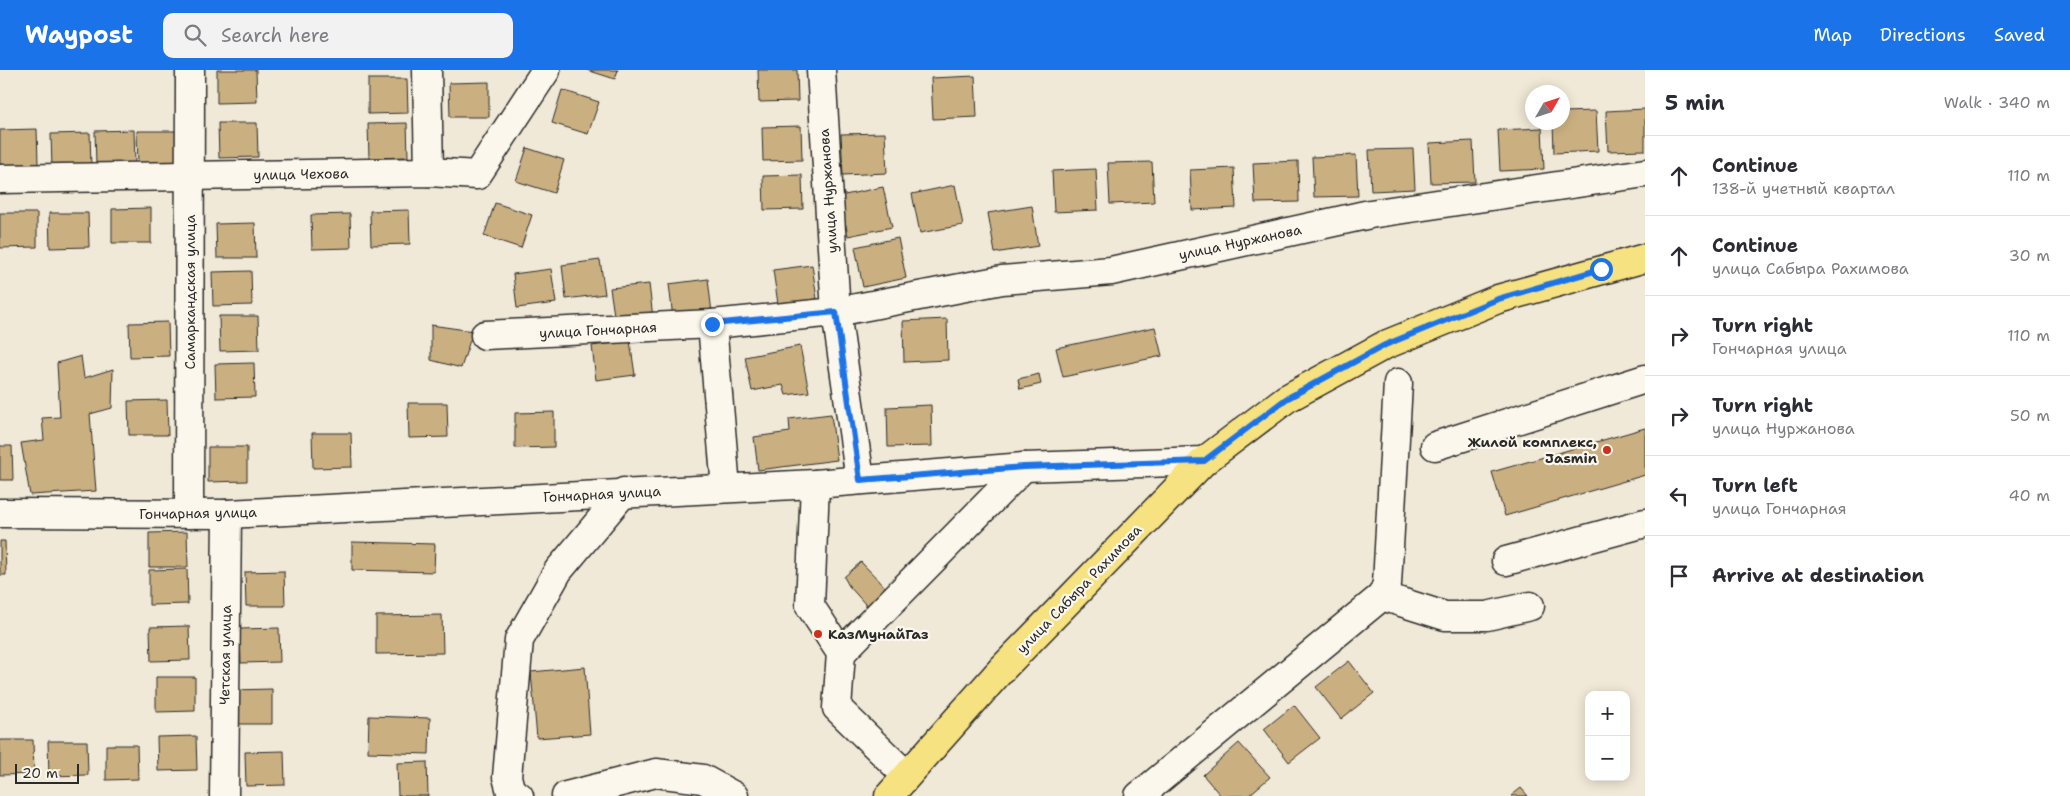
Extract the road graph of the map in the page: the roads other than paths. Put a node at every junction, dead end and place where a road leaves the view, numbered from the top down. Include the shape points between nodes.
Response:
1 (190, 70) edge
2 (427, 70) edge
3 (546, 70) edge
4 (821, 70) edge
5 (429, 172) junction
6 (1645, 173) edge
7 (191, 176) junction
8 (0, 179) edge
9 (1645, 258) edge
10 (836, 312) junction
11 (712, 324) junction
12 (485, 336) dead end
13 (1645, 379) edge
14 (1398, 383) dead end
15 (1435, 446) dead end
16 (1204, 461) junction
17 (1024, 467) junction
18 (860, 480) junction
19 (815, 484) junction
20 (726, 488) junction
21 (624, 492) junction
22 (0, 513) edge
23 (189, 514) junction
24 (226, 514) junction
25 (1645, 523) edge
26 (1506, 561) dead end
27 (1382, 596) junction
28 (1530, 606) dead end
29 (840, 653) junction
30 (906, 775) junction
31 (513, 795) edge
32 (224, 796) edge
33 (566, 796) edge
34 (734, 796) edge
35 (888, 796) edge
36 (1139, 796) edge

1 - 7 street, Самаркандская улица
2 - 5 street
3 - 5 street, улица Чехова via 477,175
4 - 10 street, улица Нуржанова
5 - 7 street, улица Чехова
6 - 10 street, улица Нуржанова via 1370,214 1111,271 1002,280
7 - 8 street, улица Чехова
7 - 23 street, Самаркандская улица
9 - 16 main road, улица Сабыра Рахимова via 1498,299 1385,345 1286,399
10 - 11 street, улица Гончарная
10 - 18 street, улица Нуржанова
11 - 12 street, улица Гончарная
11 - 20 street
13 - 15 street
14 - 27 street via 1387,584
16 - 17 street, Гончарная улица
16 - 30 main road, улица Сабыра Рахимова via 1001,670
17 - 18 street, Гончарная улица
17 - 29 street
18 - 19 street, Гончарная улица
19 - 20 street, Гончарная улица
19 - 29 street via 810,606
20 - 21 street, Гончарная улица
21 - 24 street, Гончарная улица
21 - 31 street via 558,571 520,640 507,777
22 - 23 street, Гончарная улица
23 - 24 street, Гончарная улица
24 - 32 street, Четская улица
25 - 26 street
27 - 28 street via 1445,616 1487,616
27 - 36 street
29 - 30 street via 837,708
30 - 35 main road, улица Сабыра Рахимова
33 - 34 street via 656,773 702,779

